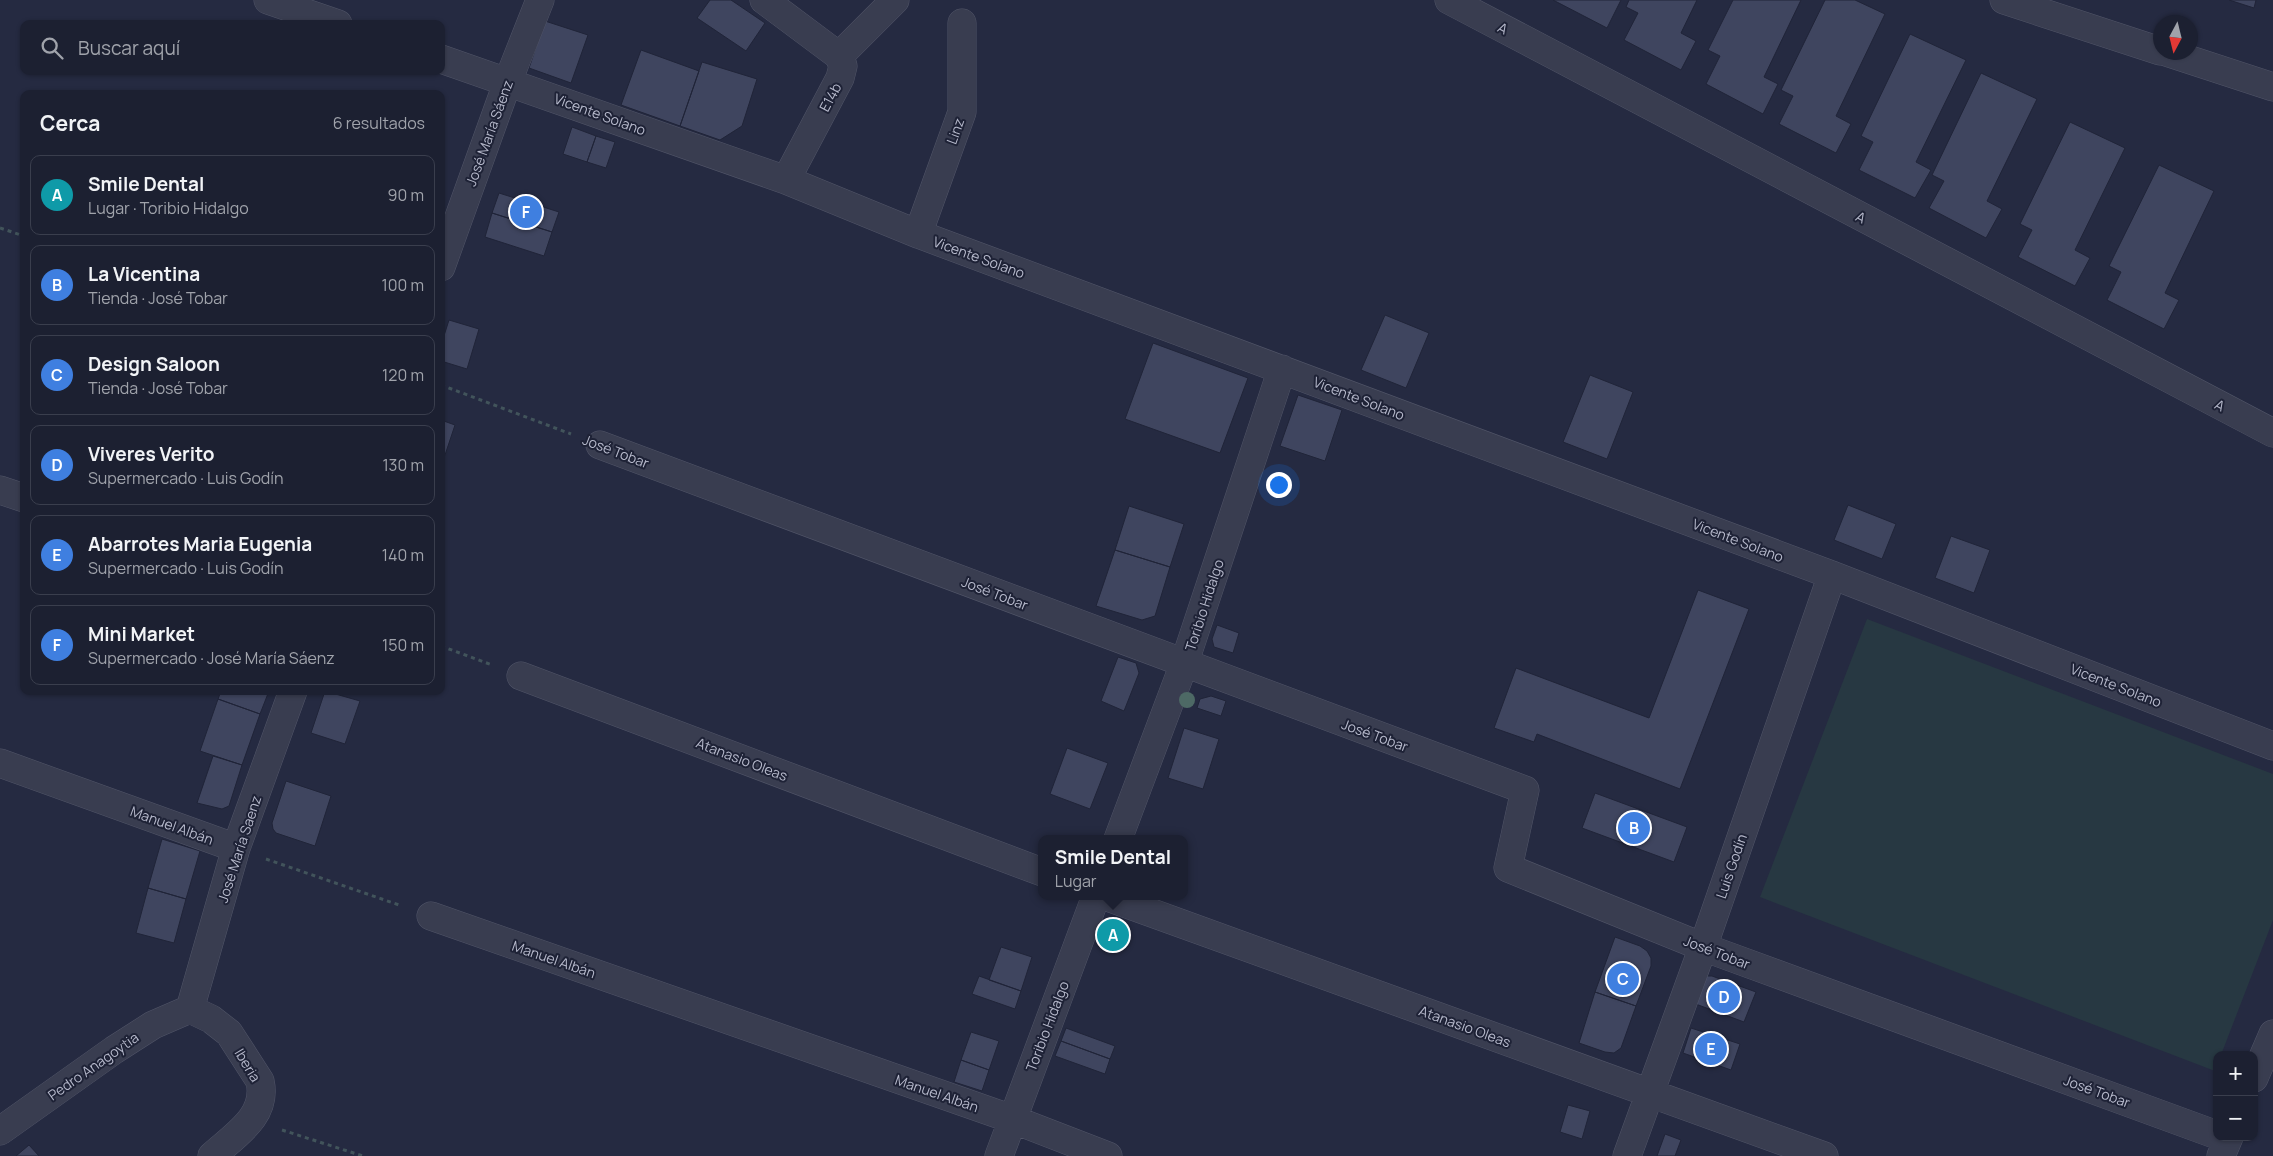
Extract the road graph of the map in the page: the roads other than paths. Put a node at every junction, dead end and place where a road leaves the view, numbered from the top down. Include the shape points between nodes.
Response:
1 (268, 0) edge
2 (540, 0) edge
3 (764, 0) edge
4 (895, 0) edge
5 (1449, 0) edge
6 (2004, 0) edge
7 (326, 20) edge
8 (962, 23) dead end
9 (2153, 49) edge
10 (839, 56) junction
11 (445, 60) edge
12 (2190, 60) edge
13 (508, 81) junction
14 (2273, 87) edge
15 (786, 180) junction
16 (918, 234) junction
17 (445, 256) edge
18 (1282, 369) junction
19 (2273, 433) edge
20 (600, 445) road end
21 (0, 490) edge
22 (20, 497) edge
23 (1832, 575) junction
24 (1184, 664) junction
25 (521, 676) road end
26 (292, 695) edge
27 (2273, 746) edge
28 (0, 763) edge
29 (1120, 835) edge
30 (236, 848) junction
31 (1038, 870) edge
32 (1094, 900) edge
33 (1116, 900) edge
34 (431, 916) road end
35 (1703, 947) junction
36 (190, 1009) junction
37 (2273, 1034) edge
38 (2258, 1069) edge
39 (1649, 1092) junction
40 (1012, 1119) junction
41 (0, 1131) edge
42 (2213, 1137) edge
43 (212, 1156) edge
44 (999, 1156) edge
45 (1108, 1156) edge
46 (1627, 1156) edge
47 (1824, 1156) edge

1 - 7 street
2 - 13 street, José María Sáenz
3 - 10 street
4 - 10 street
5 - 19 street, A
6 - 9 street
8 - 16 street, Linz via 962,112
10 - 15 street, E14b via 842,66 840,78
11 - 13 street, Vicente Solano
12 - 14 street
13 - 15 street, Vicente Solano
13 - 17 street, José María Sáenz
15 - 16 street, Vicente Solano
16 - 18 street, Vicente Solano
18 - 23 street, Vicente Solano
18 - 24 street, Toribio Hidalgo
20 - 24 street, José Tobar
21 - 22 street
23 - 27 street, Vicente Solano
23 - 35 street, Luis Godín
24 - 29 street, Toribio Hidalgo
24 - 35 street, José Tobar via 1525,790 1508,868
25 - 31 street, Atanasio Oleas
26 - 30 street, José María Saenz
28 - 30 street, Manuel Albán
30 - 36 street, José María Saenz
32 - 40 street, Toribio Hidalgo
33 - 39 street, Atanasio Oleas
34 - 40 street, Manuel Albán
35 - 39 street, Luis Godín
35 - 42 street, José Tobar
36 - 41 street, Pedro Anagoytia via 153,1025
36 - 43 street, Iberia via 229,1033 260,1081 261,1102 253,1120
37 - 38 street
39 - 46 street, Luis Godín
39 - 47 street, Atanasio Oleas
40 - 44 street, Toribio Hidalgo
40 - 45 street, Manuel Albán

